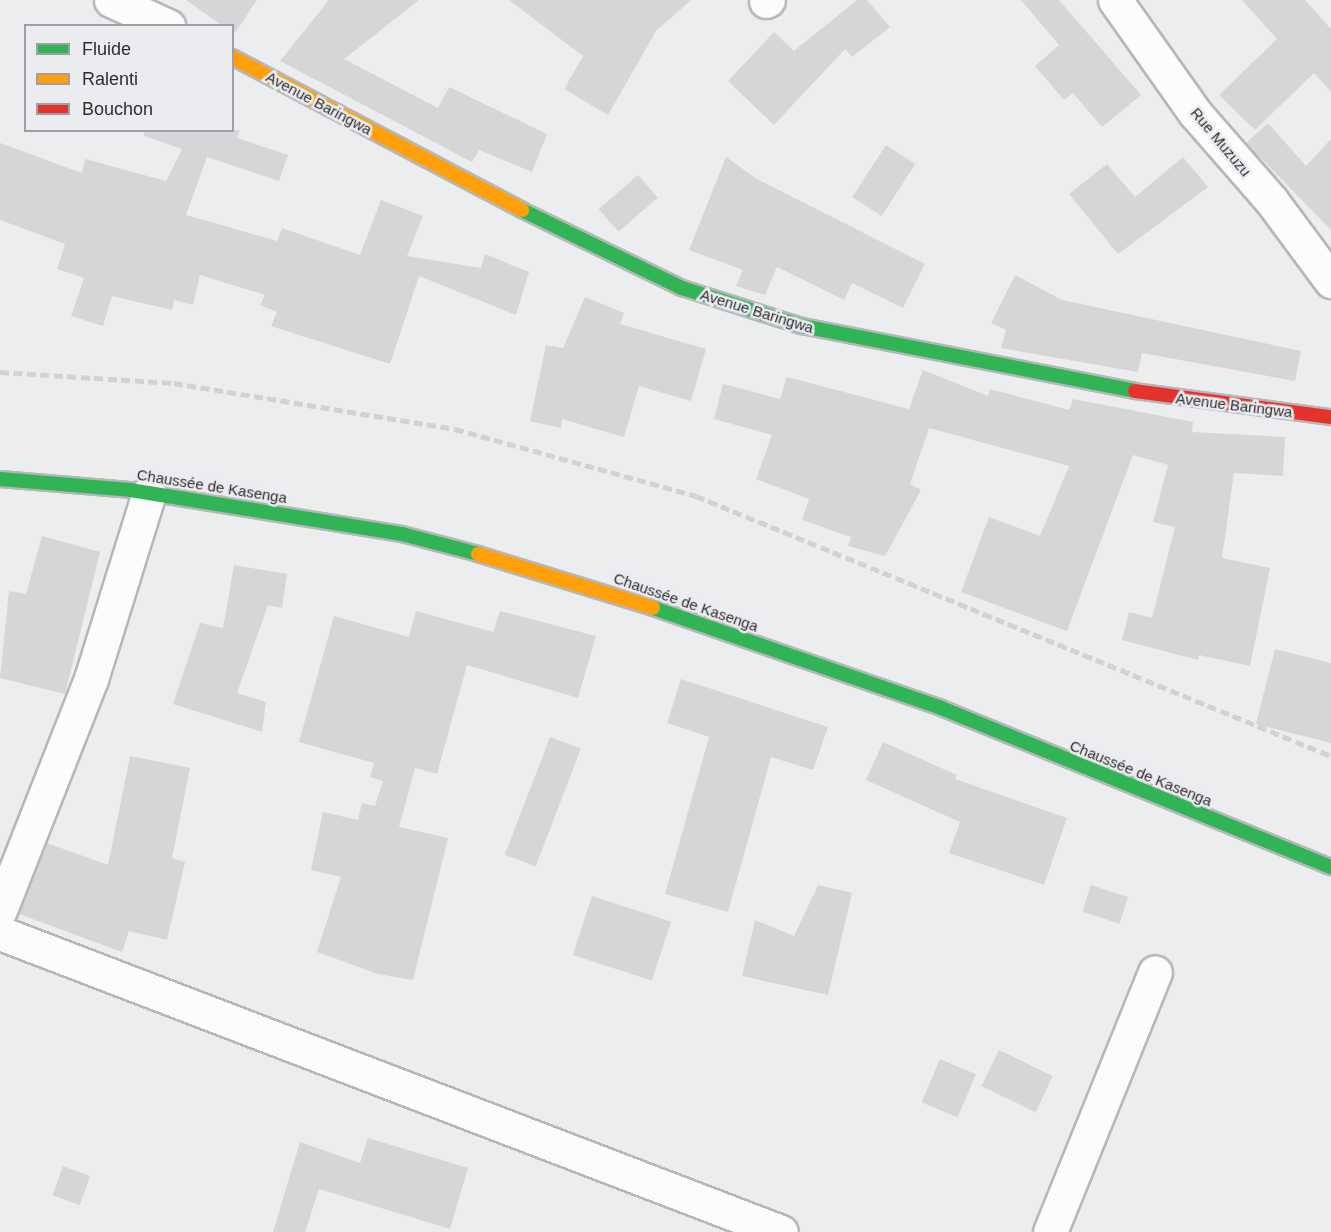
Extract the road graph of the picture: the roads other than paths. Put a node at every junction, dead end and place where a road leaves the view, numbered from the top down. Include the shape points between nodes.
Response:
1 (111, 0) edge
2 (1116, 0) edge
3 (164, 24) edge
4 (234, 58) edge
5 (1325, 260) edge
6 (1331, 417) edge
7 (0, 478) edge
8 (149, 493) junction
9 (1331, 867) edge
10 (0, 910) edge
11 (0, 933) edge
12 (1155, 972) dead end
13 (781, 1232) edge
14 (1050, 1232) edge

1 - 3 street
2 - 5 street, Rue Muzuzu via 1195,113
4 - 6 main road, Avenue Baringwa via 562,231 682,288 802,326 969,361 1177,398
7 - 8 main road, Chaussée de Kasenga
8 - 9 main road, Chaussée de Kasenga via 402,534 570,579 941,708
8 - 10 street via 92,680
11 - 13 street
12 - 14 street

